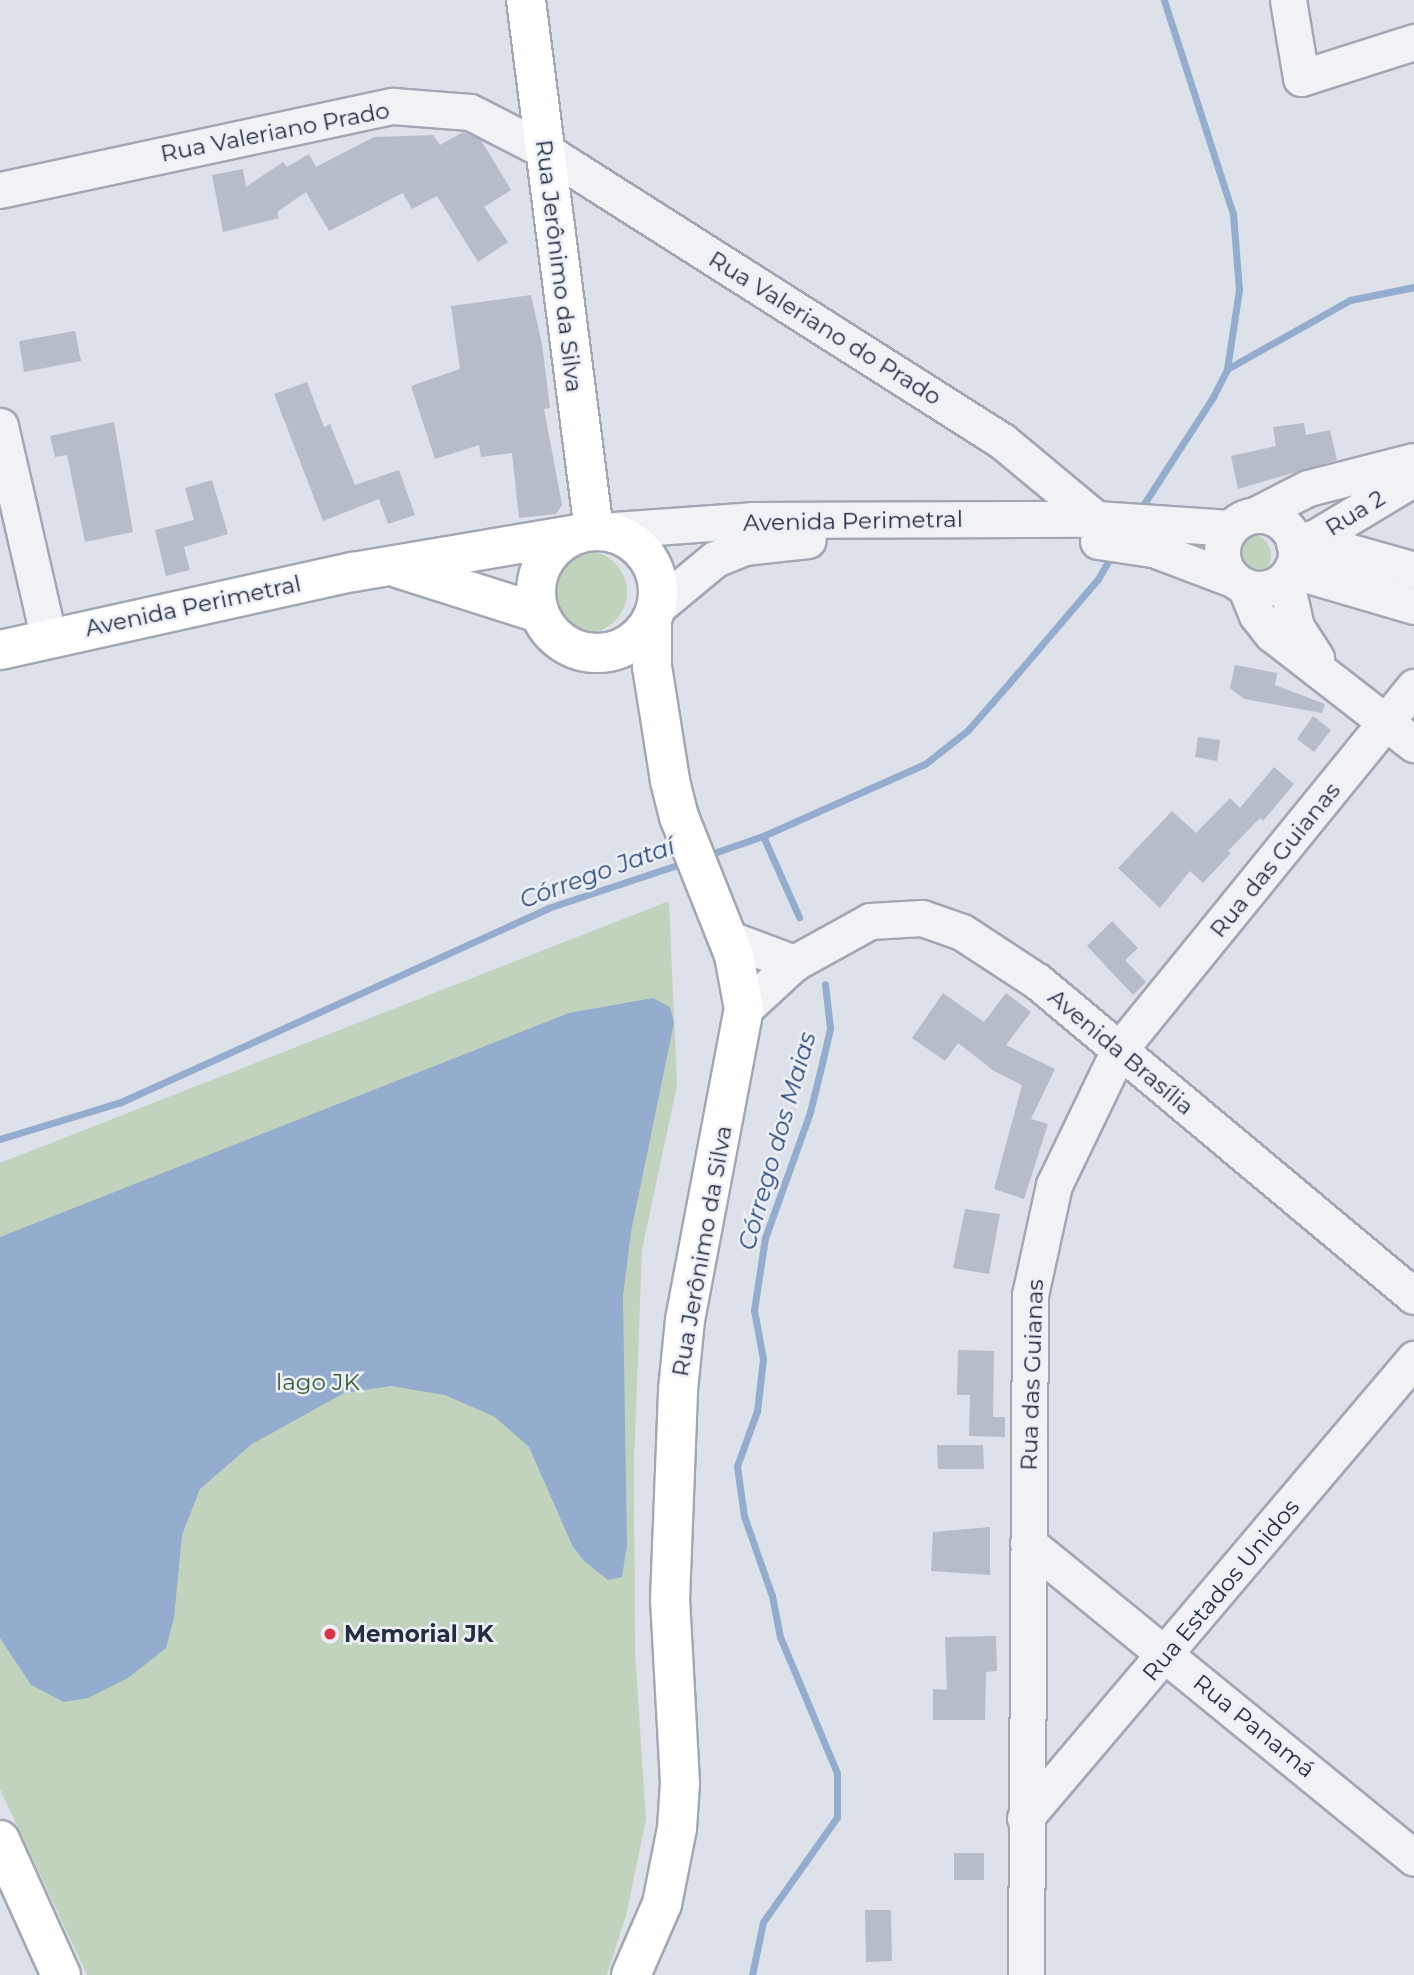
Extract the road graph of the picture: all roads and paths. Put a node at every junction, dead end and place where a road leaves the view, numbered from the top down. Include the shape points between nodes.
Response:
1 (526, 0) edge
2 (1288, 0) edge
3 (1414, 42) edge
4 (544, 150) junction
5 (0, 190) edge
6 (0, 426) edge
7 (1414, 461) edge
8 (1407, 487) edge
9 (1243, 522) junction
10 (1093, 526) junction
11 (948, 531) junction
12 (590, 532) junction
13 (1181, 542) junction
14 (1291, 559) junction
15 (387, 566) junction
16 (1414, 570) edge
17 (1240, 583) junction
18 (1414, 606) edge
19 (539, 613) junction
20 (654, 613) junction
21 (48, 636) junction
22 (0, 650) edge
23 (1326, 672) junction
24 (1414, 687) edge
25 (1388, 722) junction
26 (1414, 744) edge
27 (727, 937) junction
28 (794, 963) junction
29 (744, 1009) junction
30 (1119, 1050) junction
31 (1414, 1296) edge
32 (1414, 1359) edge
33 (1028, 1543) junction
34 (1168, 1655) junction
35 (1026, 1818) junction
36 (0, 1840) edge
37 (1414, 1858) edge
38 (61, 1975) edge
39 (631, 1975) edge
40 (1026, 1975) edge

1 - 4 main road, Rua Jerônimo da Silva
2 - 3 street via 1301,78
4 - 5 street, Rua Valeriano Prado via 470,112 393,106
4 - 10 street, Rua Valeriano do Prado via 1002,442
4 - 12 main road, Rua Jerônimo da Silva
6 - 21 street
7 - 9 street via 1308,488
8 - 14 street, Rua 2 via 1315,537
9 - 13 street
9 - 14 street via 1276,519
9 - 17 street via 1224,538 1223,561
10 - 11 street, Avenida Perimetral
10 - 13 street, Avenida Perimetral via 1124,544
11 - 12 street, Avenida Perimetral via 752,520
11 - 20 street, Avenida Perimetral via 744,547 715,559
12 - 15 main road, Avenida Perimetral
12 - 19 main road via 560,543 538,575
12 - 20 main road via 619,536 649,559 656,577
13 - 17 street
14 - 16 street via 1337,548
14 - 17 street via 1266,588
14 - 18 street
14 - 23 street via 1296,627
15 - 19 main road, Avenida Perimetral
15 - 21 main road, Avenida Perimetral
17 - 23 street via 1272,634
19 - 20 main road via 561,641 594,654 628,645
20 - 27 main road, Rua Jerônimo da Silva via 659,724 679,817
21 - 22 main road, Avenida Perimetral
23 - 25 street
24 - 25 street, Rua das Guianas
25 - 26 street
25 - 30 street, Rua das Guianas
27 - 28 street
27 - 29 main road, Rua Jerônimo da Silva
28 - 29 street, Avenida Brasília
28 - 30 street, Avenida Brasília via 870,921 922,918 962,932 1037,981
29 - 39 main road, Rua Jerônimo da Silva via 685,1320 678,1390 670,1600 680,1783 677,1828 662,1904
30 - 31 street, Avenida Brasília
30 - 33 street, Rua das Guianas via 1054,1185 1030,1295
32 - 34 street, Rua Estados Unidos
33 - 34 street, Rua Panamá
33 - 35 street, Rua das Guianas
34 - 35 street, Rua Estados Unidos
34 - 37 street, Rua Panamá
35 - 40 street, Rua das Guianas
36 - 38 main road

